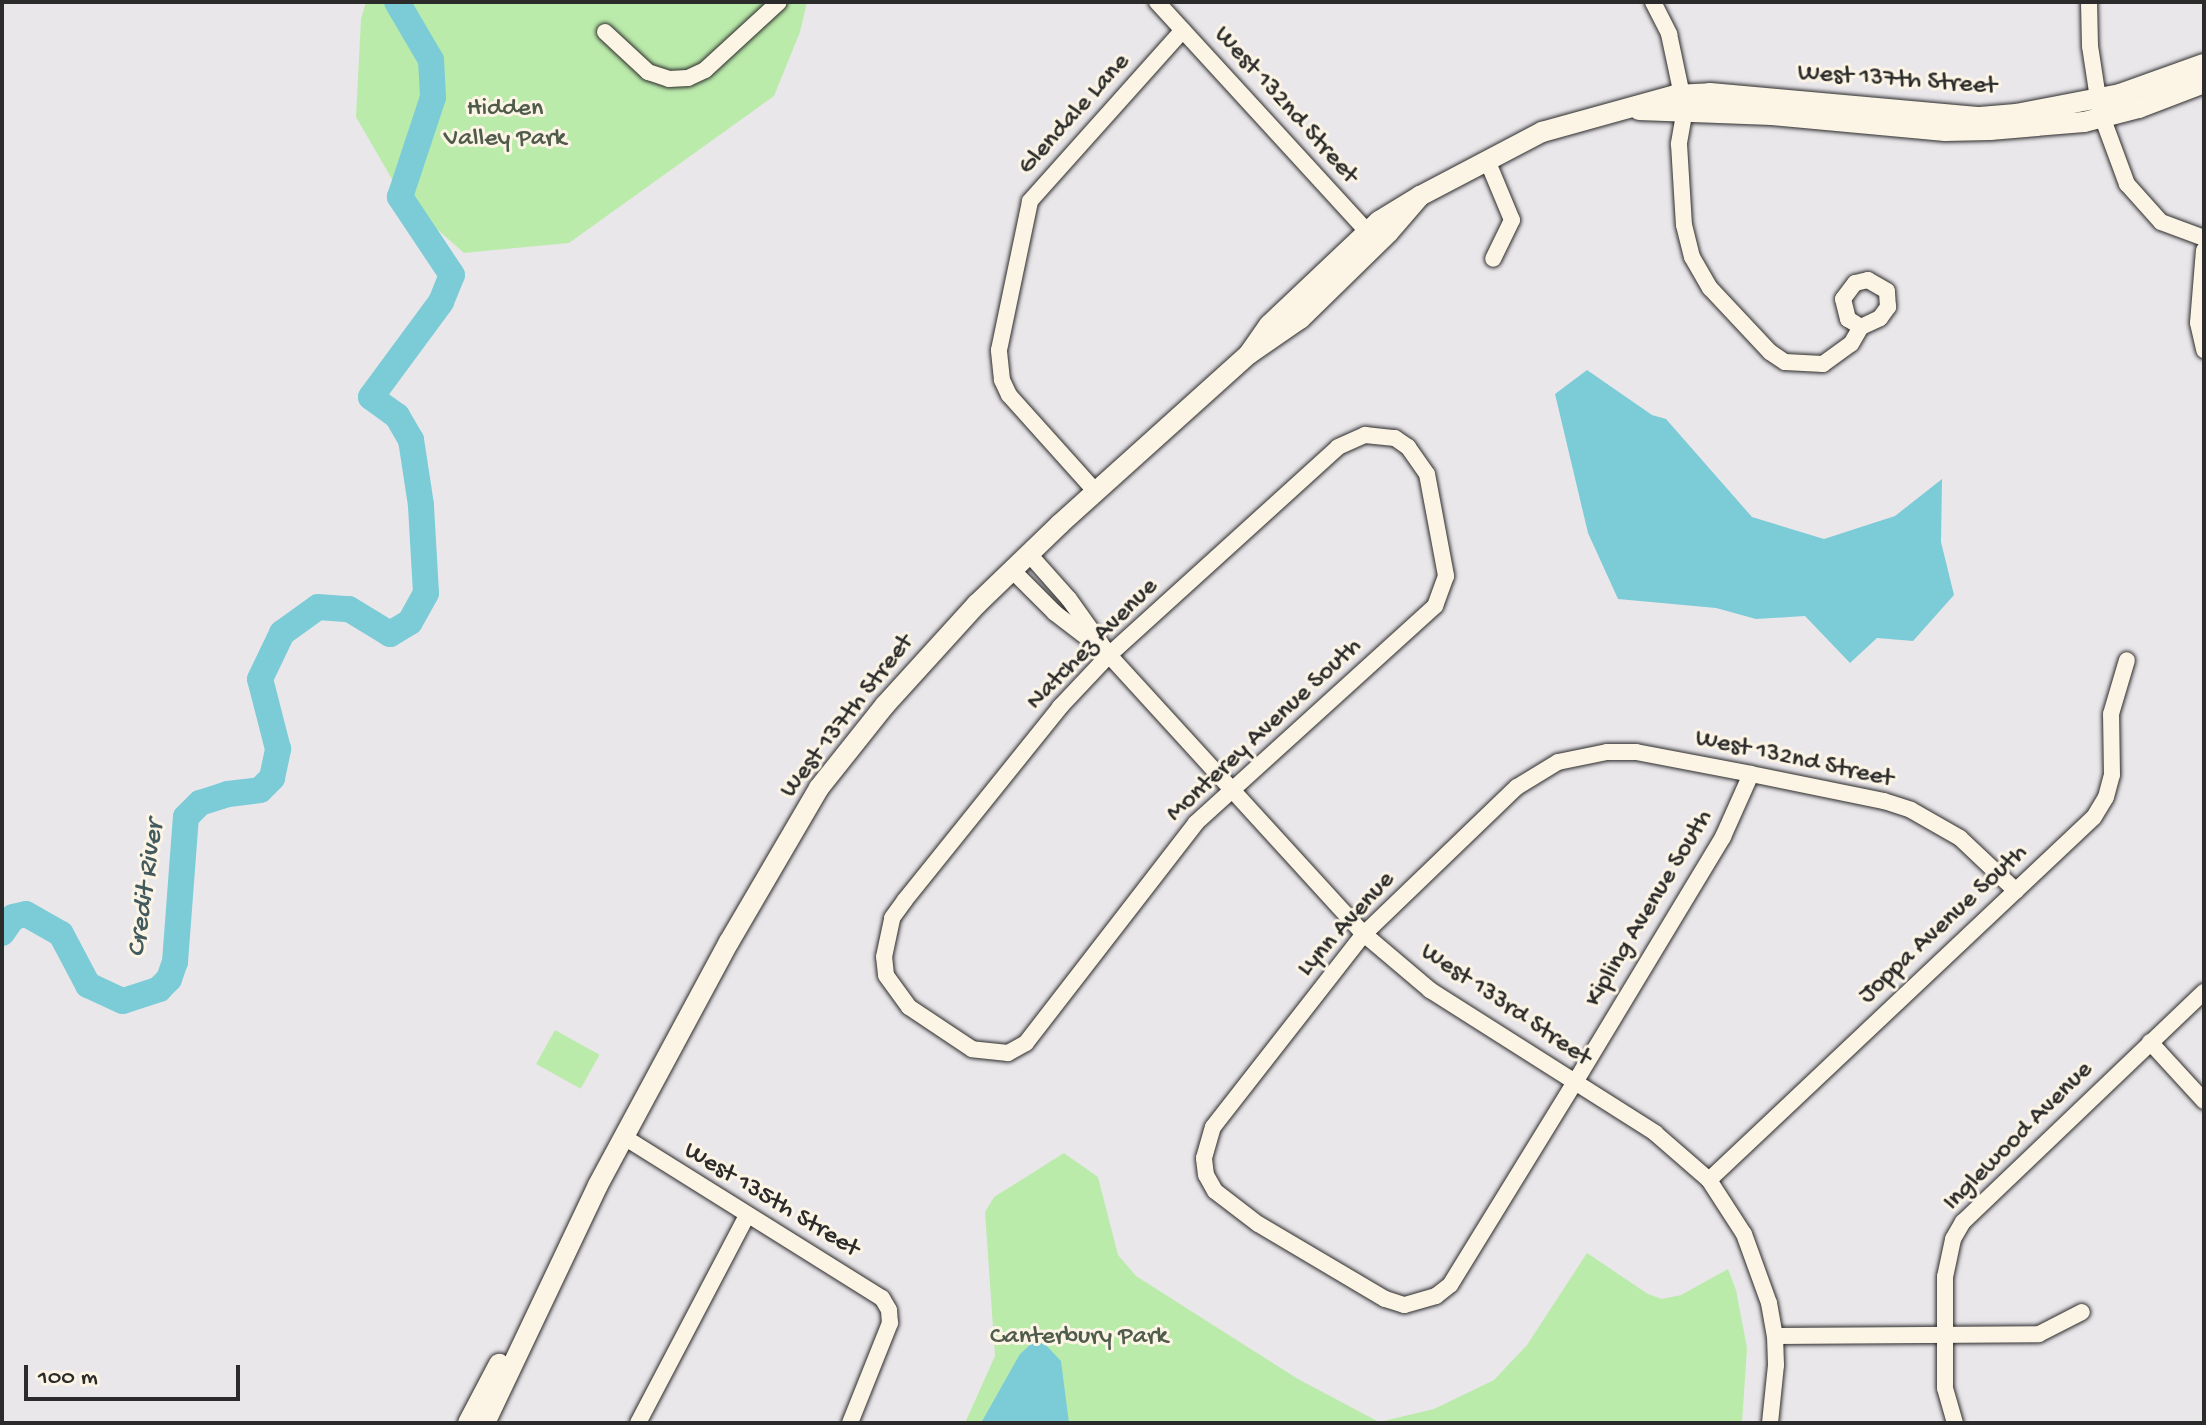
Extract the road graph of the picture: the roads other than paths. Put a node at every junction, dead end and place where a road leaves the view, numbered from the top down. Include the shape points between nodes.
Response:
1 (779, 2) edge
2 (1157, 2) edge
3 (1653, 2) edge
4 (2089, 2) edge
5 (1183, 30) junction
6 (605, 32) dead end
7 (2204, 64) edge
8 (2204, 83) edge
9 (1684, 103) junction
10 (2101, 108) junction
11 (1487, 160) junction
12 (1372, 237) junction
13 (2204, 238) edge
14 (2204, 250) edge
15 (1493, 259) dead end
16 (1861, 327) dead end
17 (2204, 350) edge
18 (1096, 492) junction
19 (1437, 520) joint
20 (1029, 554) junction
21 (1012, 570) junction
22 (1109, 655) junction
23 (2127, 660) dead end
24 (1582, 755) joint
25 (1751, 774) junction
26 (1232, 789) junction
27 (2016, 891) junction
28 (1364, 934) junction
29 (2204, 992) edge
30 (937, 1026) joint
31 (2150, 1042) junction
32 (1575, 1082) junction
33 (2204, 1101) edge
34 (624, 1137) junction
35 (1709, 1180) junction
36 (747, 1215) junction
37 (1424, 1302) joint
38 (2082, 1312) dead end
39 (530, 1323) junction
40 (1945, 1335) junction
41 (1775, 1336) junction
42 (468, 1423) edge
43 (485, 1423) edge
44 (638, 1423) edge
45 (850, 1423) edge
46 (1770, 1423) edge
47 (1955, 1423) edge

1 - 6 street via 705,70 688,78 648,72
2 - 5 street, West 132nd Street
3 - 9 street via 1669,34
4 - 10 street
5 - 12 street, West 132nd Street
5 - 18 street, Glendale Lane via 1030,201 1001,336 999,365 1009,395
7 - 10 main road, West 137th Street
8 - 10 main road, West 137th Street via 2139,108
9 - 10 main road, West 137th Street via 1945,131 2049,125
9 - 11 main road, West 137th Street via 1631,109 1542,132
9 - 16 street via 1679,144 1684,225 1692,257 1710,288 1785,362 1823,364 1851,344
10 - 13 street via 2127,184 2161,222
11 - 12 main road, West 137th Street via 1420,196
11 - 15 street via 1512,220
12 - 18 main road, West 137th Street via 1300,319 1249,354
14 - 17 street via 2198,323
18 - 20 main road, West 137th Street
19 - 22 street, Natchez Avenue via 1427,474 1408,447 1381,436 1350,439
19 - 26 street, Monterey Avenue South via 1446,576 1435,606
20 - 21 main road, West 137th Street
20 - 22 street, West 133rd Street
21 - 22 street, West 133rd Street via 1055,613
21 - 34 main road, West 137th Street via 885,705 819,788 722,953
22 - 26 street, West 133rd Street
22 - 30 street, Natchez Avenue via 1060,707 892,918 886,975 909,1007
23 - 27 street, Joppa Avenue South via 2111,714 2112,775 2106,797 2094,817
24 - 25 street, West 132nd Street via 1636,752
24 - 28 street, Lynn Avenue via 1558,762 1517,787
25 - 27 street, West 132nd Street via 1911,810 1960,838
25 - 32 street, Kipling Avenue South via 1723,837
26 - 28 street, West 133rd Street
26 - 30 street, Monterey Avenue South via 1187,834 1026,1043 1008,1053 990,1054
27 - 35 street, Joppa Avenue South
28 - 32 street, West 133rd Street via 1430,990
28 - 37 street, Lynn Avenue via 1213,1127 1204,1158 1206,1175 1232,1207 1359,1286 1404,1305
29 - 31 street, Inglewood Avenue
31 - 33 street
31 - 40 street, Inglewood Avenue via 1963,1222 1948,1259
32 - 35 street, West 133rd Street via 1655,1133
32 - 37 street, Kipling Avenue South via 1450,1285
34 - 36 street, West 135th Street
34 - 39 main road, West 137th Street
35 - 41 street, West 133rd Street via 1755,1260
36 - 44 street
36 - 45 street, West 135th Street via 871,1289 889,1310 890,1323
38 - 40 street via 2039,1334
39 - 42 main road via 500,1362
39 - 43 main road
40 - 41 street
40 - 47 street, Inglewood Avenue via 1945,1388
41 - 46 street

